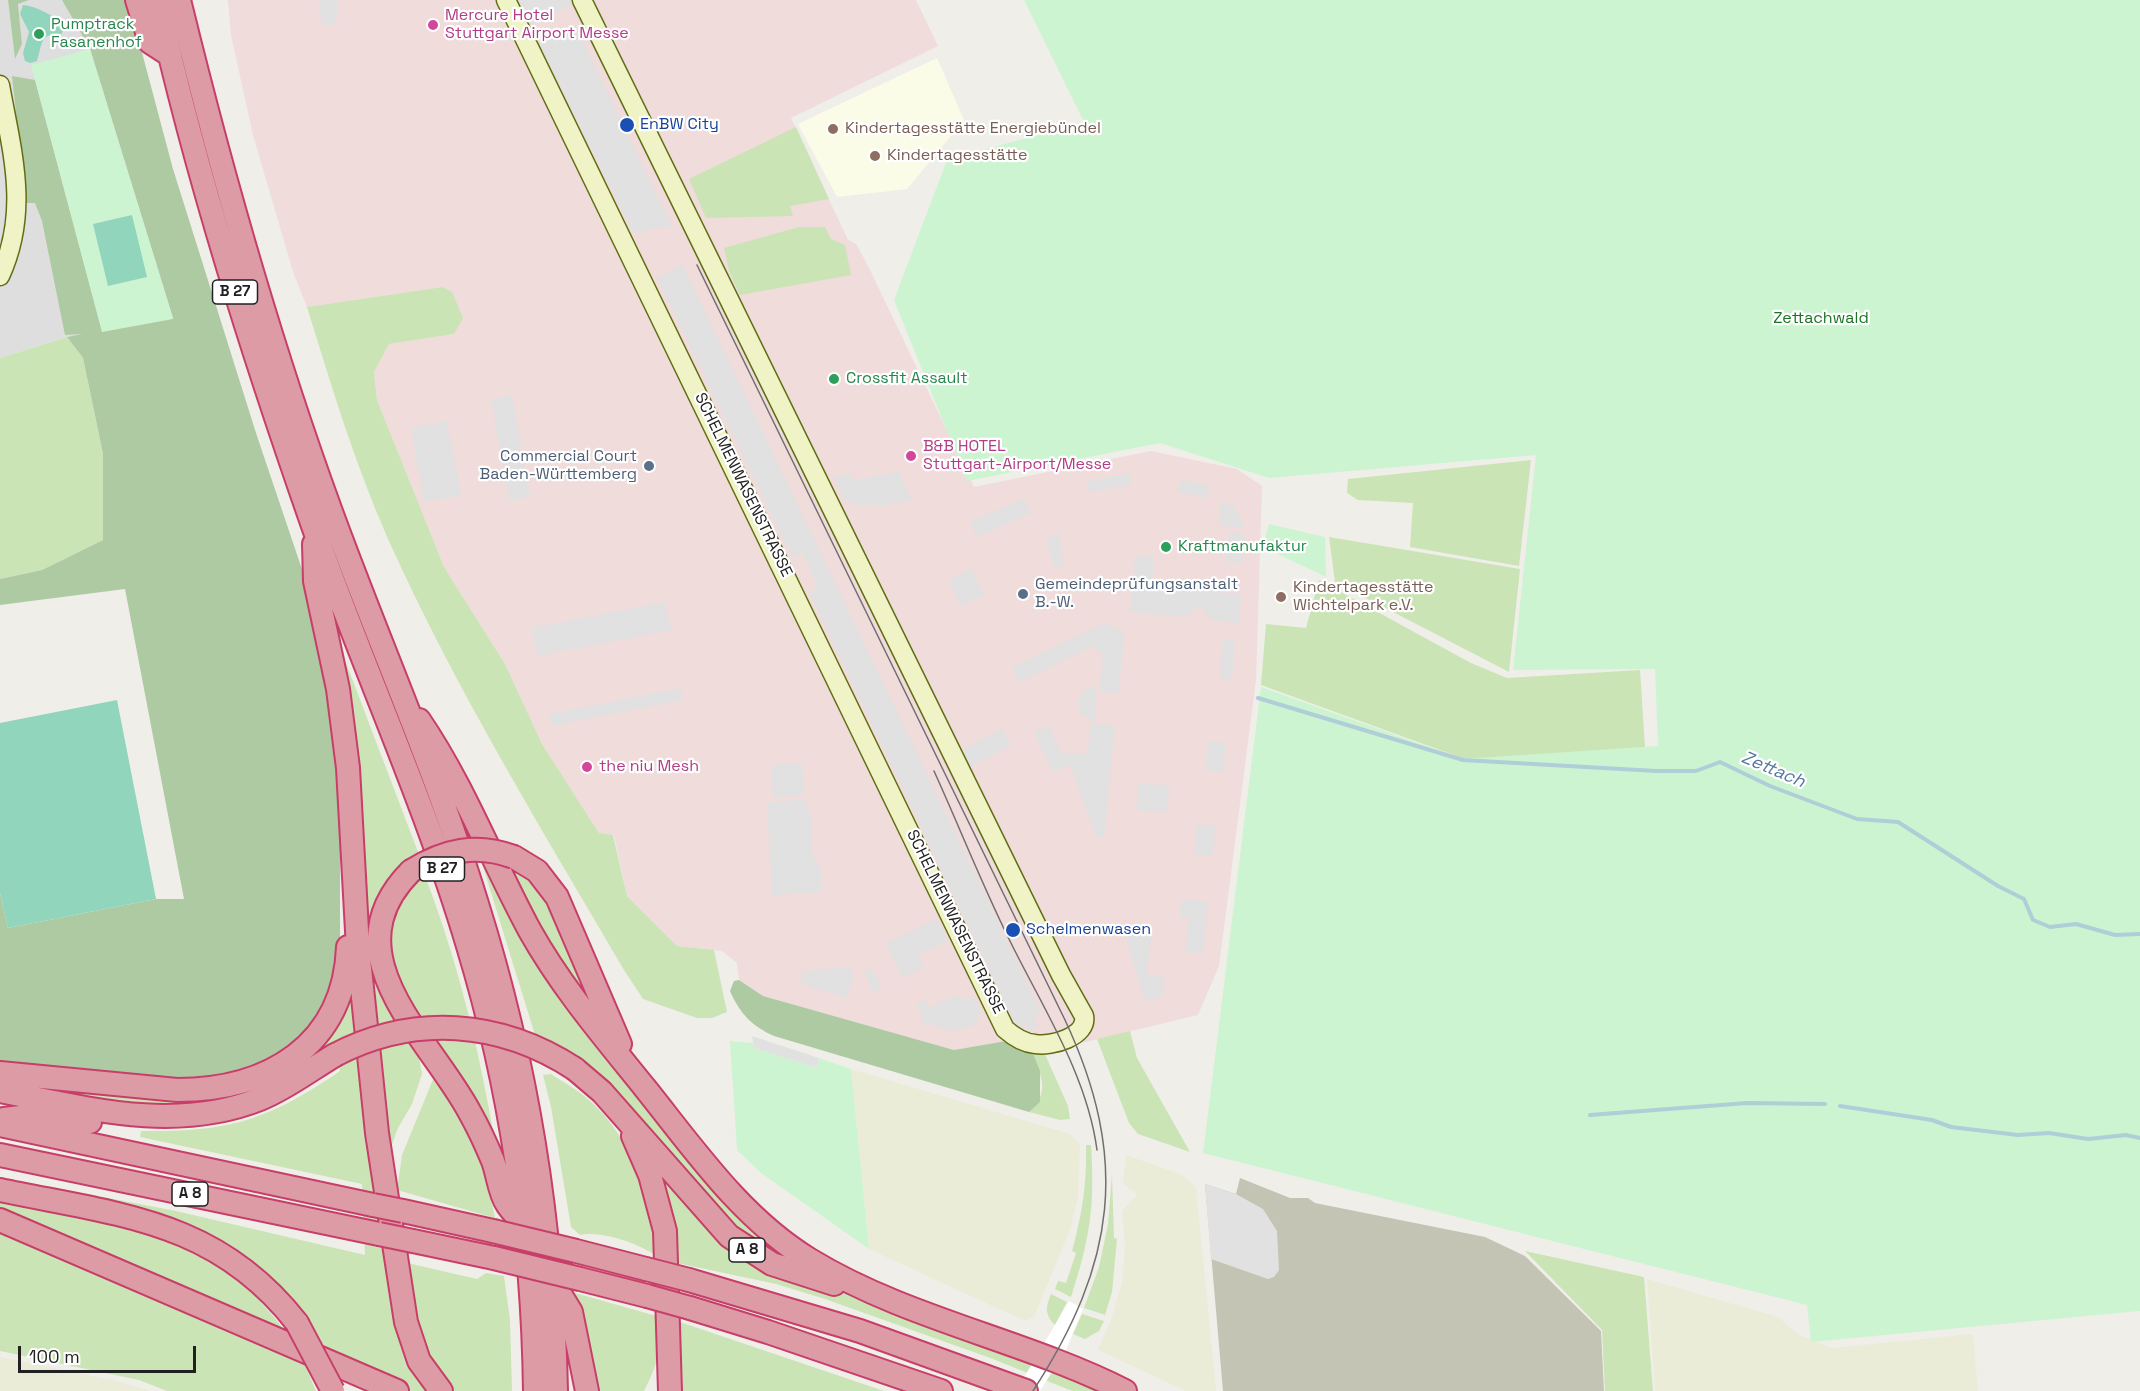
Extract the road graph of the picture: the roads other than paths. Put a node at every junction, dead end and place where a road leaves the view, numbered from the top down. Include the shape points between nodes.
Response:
1 (137, 0) edge
2 (157, 0) edge
3 (179, 0) edge
4 (194, 0) edge
5 (506, 0) edge
6 (582, 0) edge
7 (185, 25) junction
8 (170, 55) junction
9 (0, 85) edge
10 (0, 276) edge
11 (313, 526) junction
12 (399, 690) junction
13 (356, 892) junction
14 (631, 1070) junction
15 (0, 1073) edge
16 (0, 1090) edge
17 (136, 1115) junction
18 (625, 1118) junction
19 (0, 1119) edge
20 (0, 1125) edge
21 (0, 1155) edge
22 (0, 1190) edge
23 (0, 1220) edge
24 (525, 1225) junction
25 (551, 1280) junction
26 (916, 1309) junction
27 (322, 1360) junction
28 (333, 1391) edge
29 (359, 1391) edge
30 (397, 1391) edge
31 (441, 1391) edge
32 (535, 1391) edge
33 (556, 1391) edge
34 (587, 1391) edge
35 (670, 1391) edge
36 (940, 1391) edge
37 (1026, 1391) edge
38 (1125, 1391) edge

1 - 8 highway via 150,42
2 - 8 highway, B 27
3 - 7 highway, B 27
4 - 7 highway
5 - 6 street, SCHELMENWASENSTRASSE via 1005,1029 1034,1044 1060,1041 1082,1029 1084,1016
7 - 12 highway, B 27 via 226,185 279,362
8 - 11 highway, B 27 via 236,295
9 - 10 street via 15,174 17,218 10,254
11 - 13 highway via 315,581 330,644 344,735
11 - 24 highway, B 27 via 428,828 469,948 500,1071
12 - 14 highway via 439,747 544,955
12 - 25 highway, B 27 via 453,832 503,992 536,1147
13 - 15 highway via 344,976 333,1010 297,1054 263,1076 223,1088 177,1090
13 - 31 highway via 368,1062 403,1306 419,1361
14 - 24 highway, bridge via 557,897 537,871 514,857 484,849 460,850 440,855 411,872 398,885 380,926 380,961 393,993 477,1126 506,1204
14 - 26 highway via 721,1183 756,1219 835,1275
16 - 17 highway, A 8
17 - 18 highway, A 8, bridge via 194,1116 241,1106 281,1090 357,1043 406,1029 457,1027 507,1036 557,1057 602,1092
17 - 19 highway, A 8 via 102,1123 30,1116
18 - 26 highway, A 8 via 729,1236 745,1249 785,1270
18 - 35 highway via 650,1174 665,1231
20 - 37 highway, A 8, bridge via 404,1211 689,1280 860,1331
21 - 36 highway, A 8, bridge via 494,1258 648,1296 778,1335
22 - 28 highway, bridge via 153,1224 198,1240 252,1275 297,1323
23 - 27 highway
24 - 32 highway, B 27
25 - 33 highway, B 27
25 - 34 highway via 571,1312
26 - 38 highway, A 8 via 1067,1365
27 - 29 highway
27 - 30 highway

